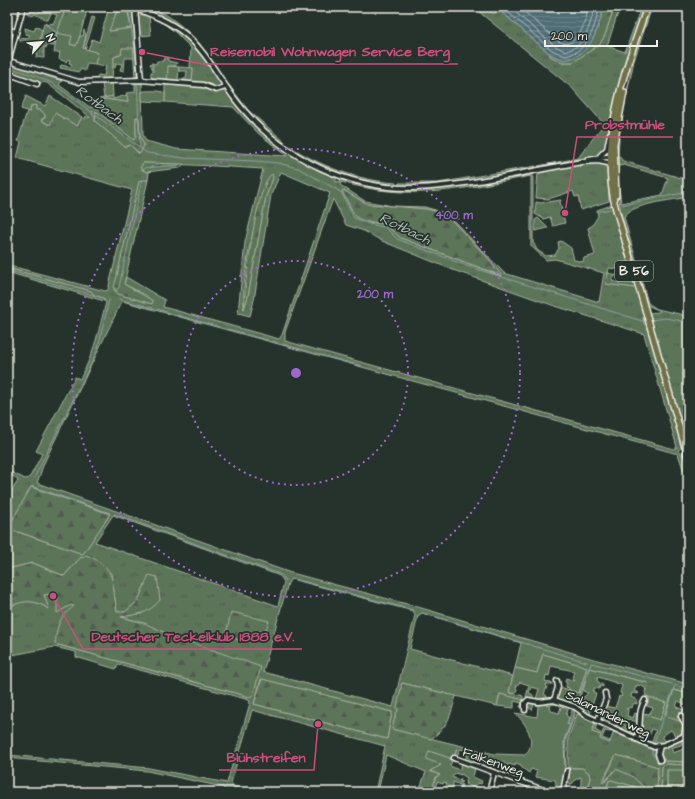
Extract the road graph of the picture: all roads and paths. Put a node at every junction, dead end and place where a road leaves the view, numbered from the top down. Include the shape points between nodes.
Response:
1 (23, 7) edge
2 (133, 7) edge
3 (647, 7) edge
4 (7, 29) edge
5 (16, 32) junction
6 (8, 62) edge
7 (628, 65) junction
8 (7, 73) edge
9 (138, 80) junction
10 (37, 84) dead end
11 (225, 87) junction
12 (612, 128) junction
13 (612, 156) junction
14 (599, 157) junction
15 (582, 162) junction
16 (612, 163) junction
17 (688, 457) edge
18 (557, 682) dead end
19 (605, 693) dead end
20 (554, 700) junction
21 (645, 700) dead end
22 (525, 710) dead end
23 (681, 716) dead end
24 (598, 720) junction
25 (686, 737) edge
26 (636, 739) junction
27 (660, 746) junction
28 (454, 758) dead end
29 (660, 760) dead end
30 (567, 771) dead end
31 (494, 773) junction
32 (489, 792) edge
33 (549, 792) edge
34 (562, 792) edge

1 - 5 street
2 - 9 street
2 - 11 street via 166,21 184,34 198,47
3 - 7 main road, B 56
4 - 5 street
5 - 6 street
6 - 9 street via 79,82
7 - 12 main road, B 56
7 - 13 main road, B 56
8 - 10 street
9 - 11 street via 203,85 217,90
11 - 15 street via 250,118 286,148 321,168 367,183 400,188 440,186
12 - 13 main road, B 56
12 - 14 street via 607,149
13 - 14 street
13 - 16 main road, B 56
14 - 15 street
15 - 16 street
16 - 17 main road, B 56 via 622,225
18 - 20 street
19 - 24 street via 606,699
20 - 22 street, Salamanderweg via 529,700 525,703
20 - 24 street, Salamanderweg via 575,707
21 - 26 street via 639,715 640,728
23 - 25 street via 686,724
24 - 26 street, Salamanderweg
25 - 27 street, Salamanderweg
26 - 27 street, Salamanderweg via 654,747
27 - 29 street
28 - 31 street, Falkenweg
30 - 34 street
31 - 32 street
31 - 33 street, Falkenweg

